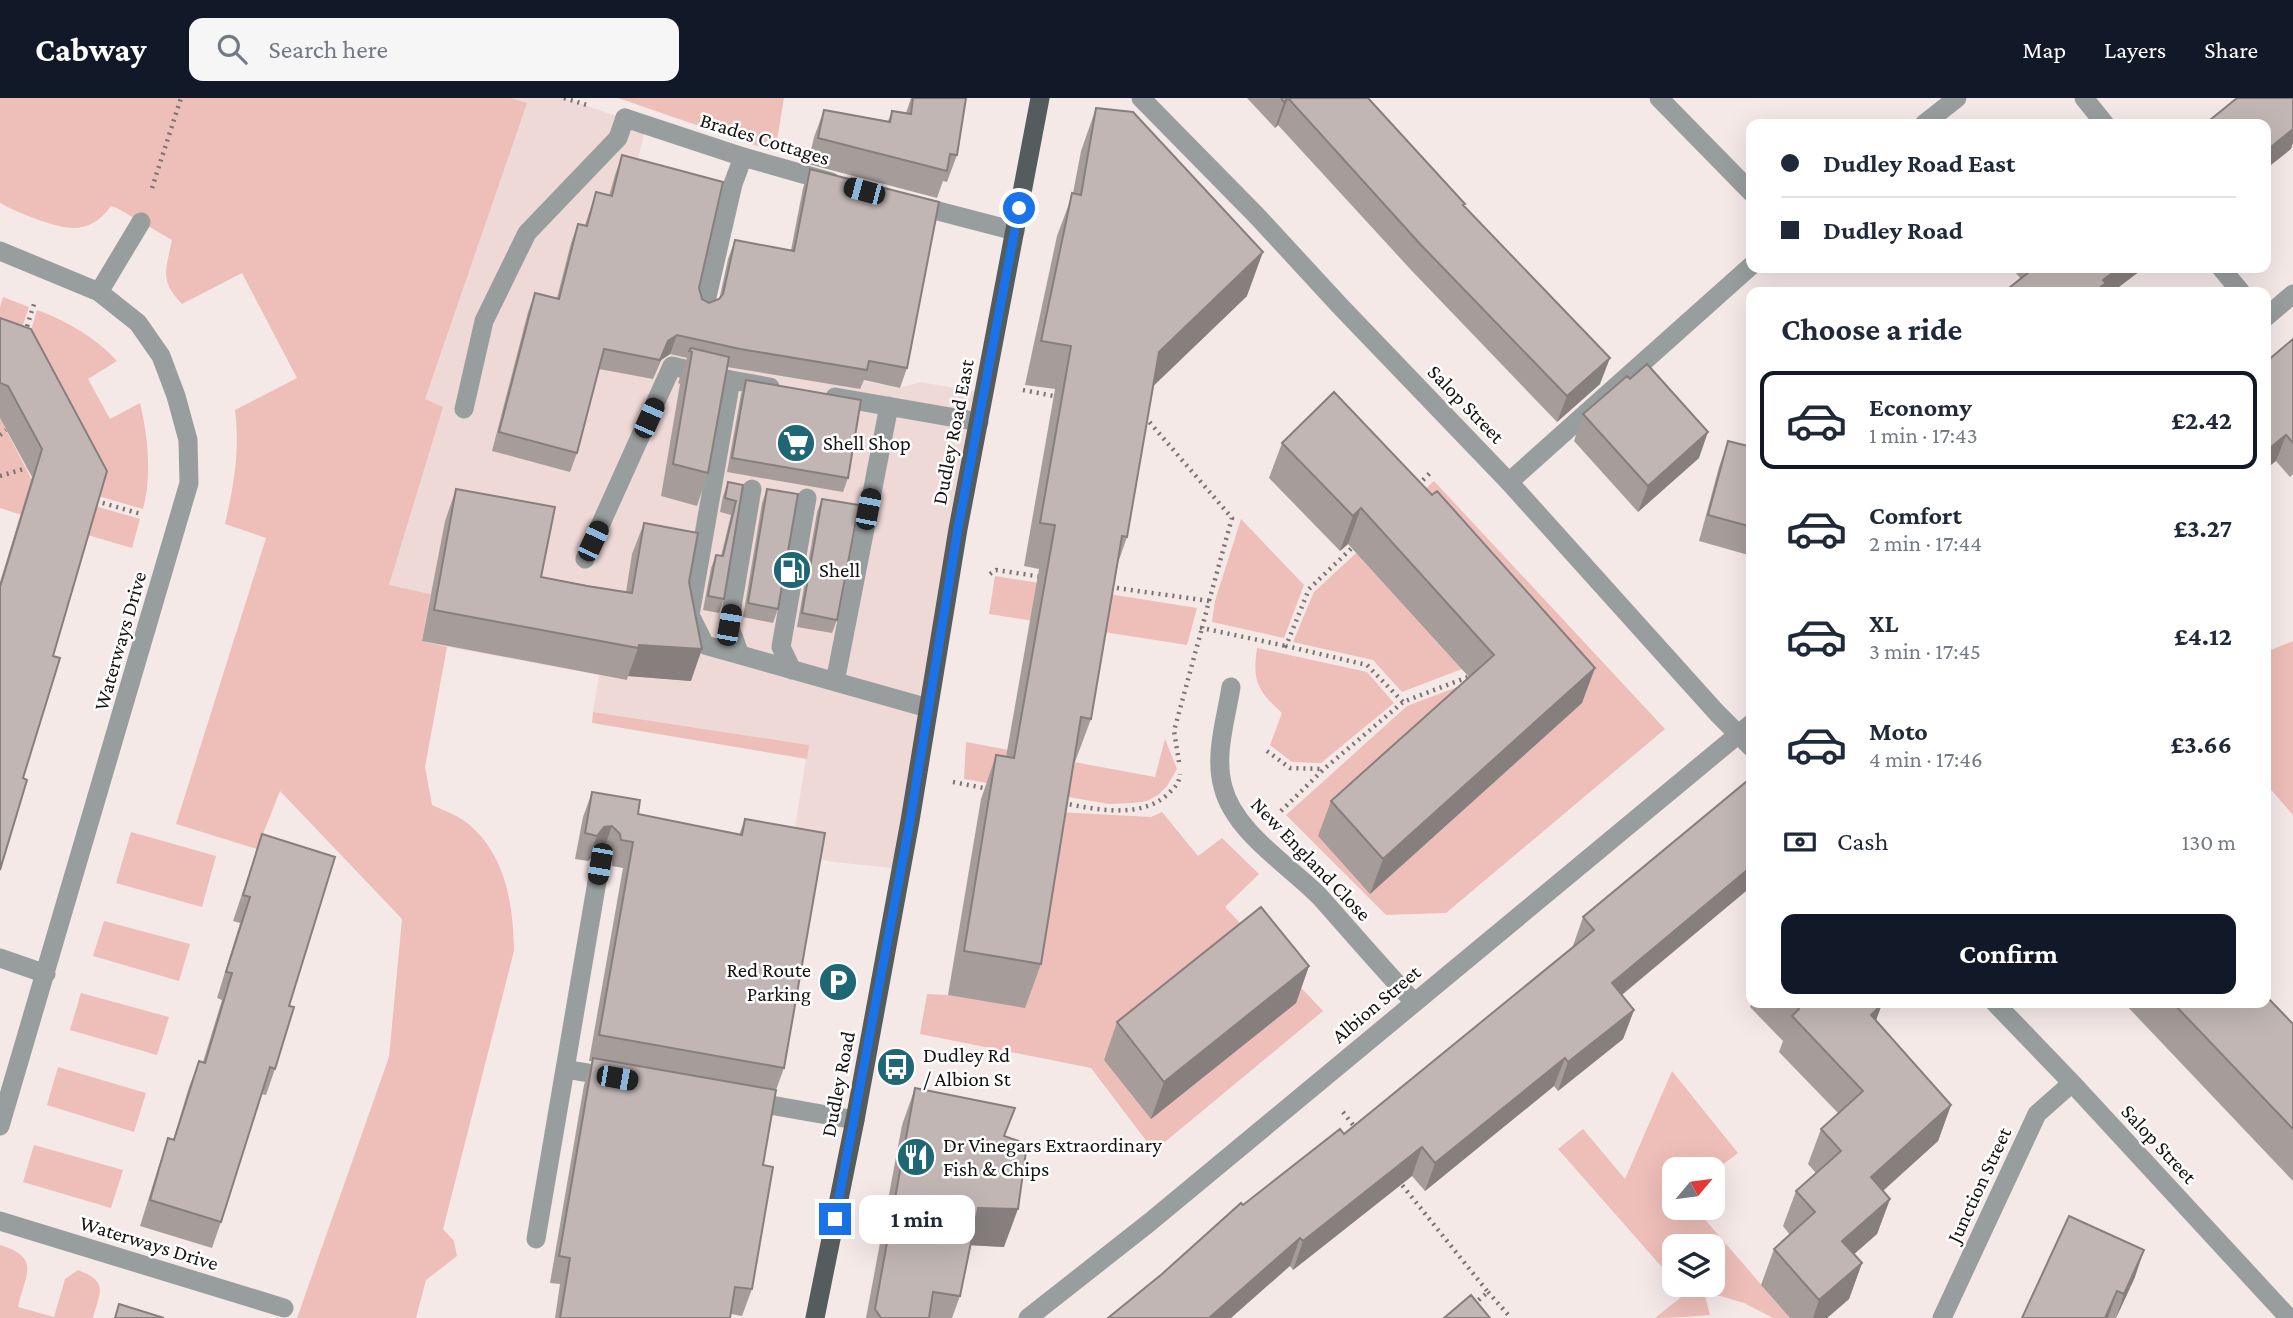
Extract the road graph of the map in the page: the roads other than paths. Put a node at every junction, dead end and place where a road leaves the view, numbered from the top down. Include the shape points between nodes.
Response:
1 (1040, 98) edge
2 (1141, 98) edge
3 (1659, 98) edge
4 (1957, 98) edge
5 (2084, 98) edge
6 (1930, 119) edge
7 (2101, 119) edge
8 (743, 157) junction
9 (843, 186) edge
10 (1746, 187) edge
11 (895, 200) edge
12 (141, 222) road end
13 (1015, 231) junction
14 (0, 251) edge
15 (1746, 270) edge
16 (2225, 273) edge
17 (2237, 287) edge
18 (99, 292) junction
19 (2293, 294) edge
20 (704, 310) edge
21 (2271, 313) edge
22 (731, 380) junction
23 (784, 389) edge
24 (810, 393) edge
25 (889, 406) junction
26 (464, 409) dead end
27 (979, 422) junction
28 (1509, 482) junction
29 (739, 487) junction
30 (831, 502) edge
31 (585, 559) dead end
32 (740, 655) junction
33 (793, 670) junction
34 (835, 682) junction
35 (1231, 687) dead end
36 (928, 708) junction
37 (1746, 734) edge
38 (1746, 736) edge
39 (917, 776) joint
40 (600, 864) dead end
41 (0, 958) edge
42 (46, 974) junction
43 (1414, 1002) junction
44 (2000, 1008) edge
45 (565, 1069) junction
46 (630, 1080) edge
47 (2072, 1083) junction
48 (734, 1099) edge
49 (855, 1120) junction
50 (0, 1126) edge
51 (0, 1221) edge
52 (536, 1239) dead end
53 (284, 1308) dead end
54 (815, 1318) edge
55 (1028, 1318) edge
56 (1942, 1318) edge
57 (2289, 1318) edge

1 - 13 main road, Dudley Road East
2 - 28 street, Salop Street
3 - 10 street
4 - 6 street
5 - 7 street
8 - 9 street, Brades Cottages
8 - 20 street
8 - 26 street, Brades Cottages via 625,118 618,138 527,233 484,321
11 - 13 street
12 - 18 street
13 - 27 main road, Dudley Road East
14 - 18 street, Waterways Drive
15 - 28 street
16 - 17 street
18 - 42 street, Waterways Drive via 138,323 161,356 188,440 190,484
19 - 21 street
22 - 23 street
22 - 29 street
22 - 31 street via 672,366
24 - 25 street
25 - 27 street
25 - 34 street via 862,508
27 - 36 main road, Dudley Road East
28 - 37 street, Salop Street via 1708,703
29 - 32 street via 729,625
29 - 32 street via 690,615 705,645
30 - 33 street via 800,497 781,647
32 - 33 street
33 - 34 street
34 - 36 street
35 - 43 street, New England Close via 1220,756 1223,787 1232,808
36 - 39 main road, Dudley Road East
38 - 43 street, Albion Street
39 - 49 main road, Dudley Road
40 - 45 street
41 - 42 street
42 - 50 street, Waterways Drive
43 - 55 street, Albion Street
44 - 47 street, Salop Street
45 - 46 street
45 - 52 street
47 - 56 street, Junction Street via 2037,1114
47 - 57 street, Salop Street
48 - 49 street
49 - 54 main road, Dudley Road
51 - 53 street, Waterways Drive

